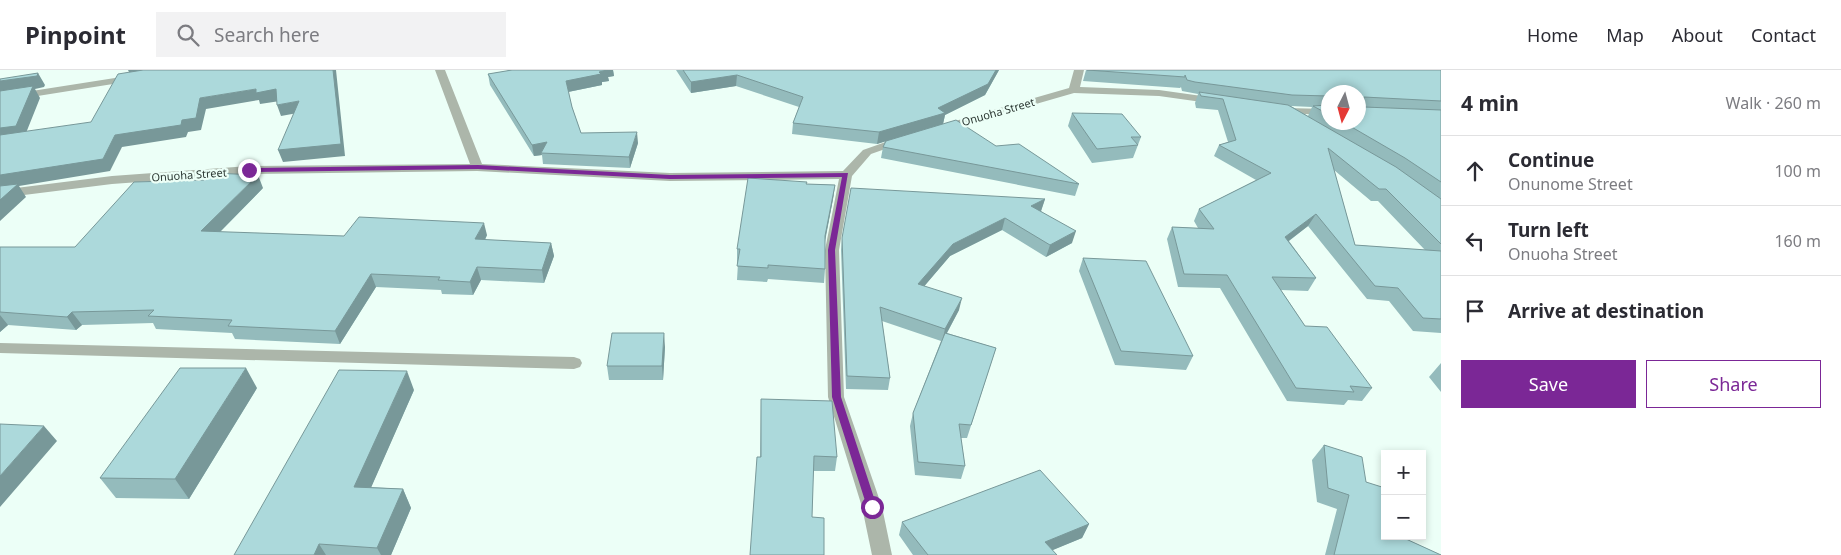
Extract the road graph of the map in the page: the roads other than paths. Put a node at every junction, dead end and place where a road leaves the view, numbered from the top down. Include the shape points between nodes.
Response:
1 (440, 70) edge
2 (1079, 70) edge
3 (142, 77) edge
4 (1074, 90) junction
5 (0, 99) edge
6 (1227, 102) edge
7 (1321, 112) edge
8 (1310, 125) edge
9 (928, 132) edge
10 (910, 138) edge
11 (478, 167) junction
12 (846, 175) junction
13 (0, 194) edge
14 (0, 348) edge
15 (574, 363) dead end
16 (882, 555) edge

1 - 11 street
2 - 4 street
3 - 5 street
4 - 6 street, Onuoha Street via 1158,92
4 - 9 street, Onuoha Street
7 - 8 street via 1281,110
10 - 12 street via 867,152
11 - 12 street, Onuoha Street via 670,177
11 - 13 street, Onuoha Street via 249,170 112,180
12 - 16 street via 832,250 836,397 872,507
14 - 15 street

